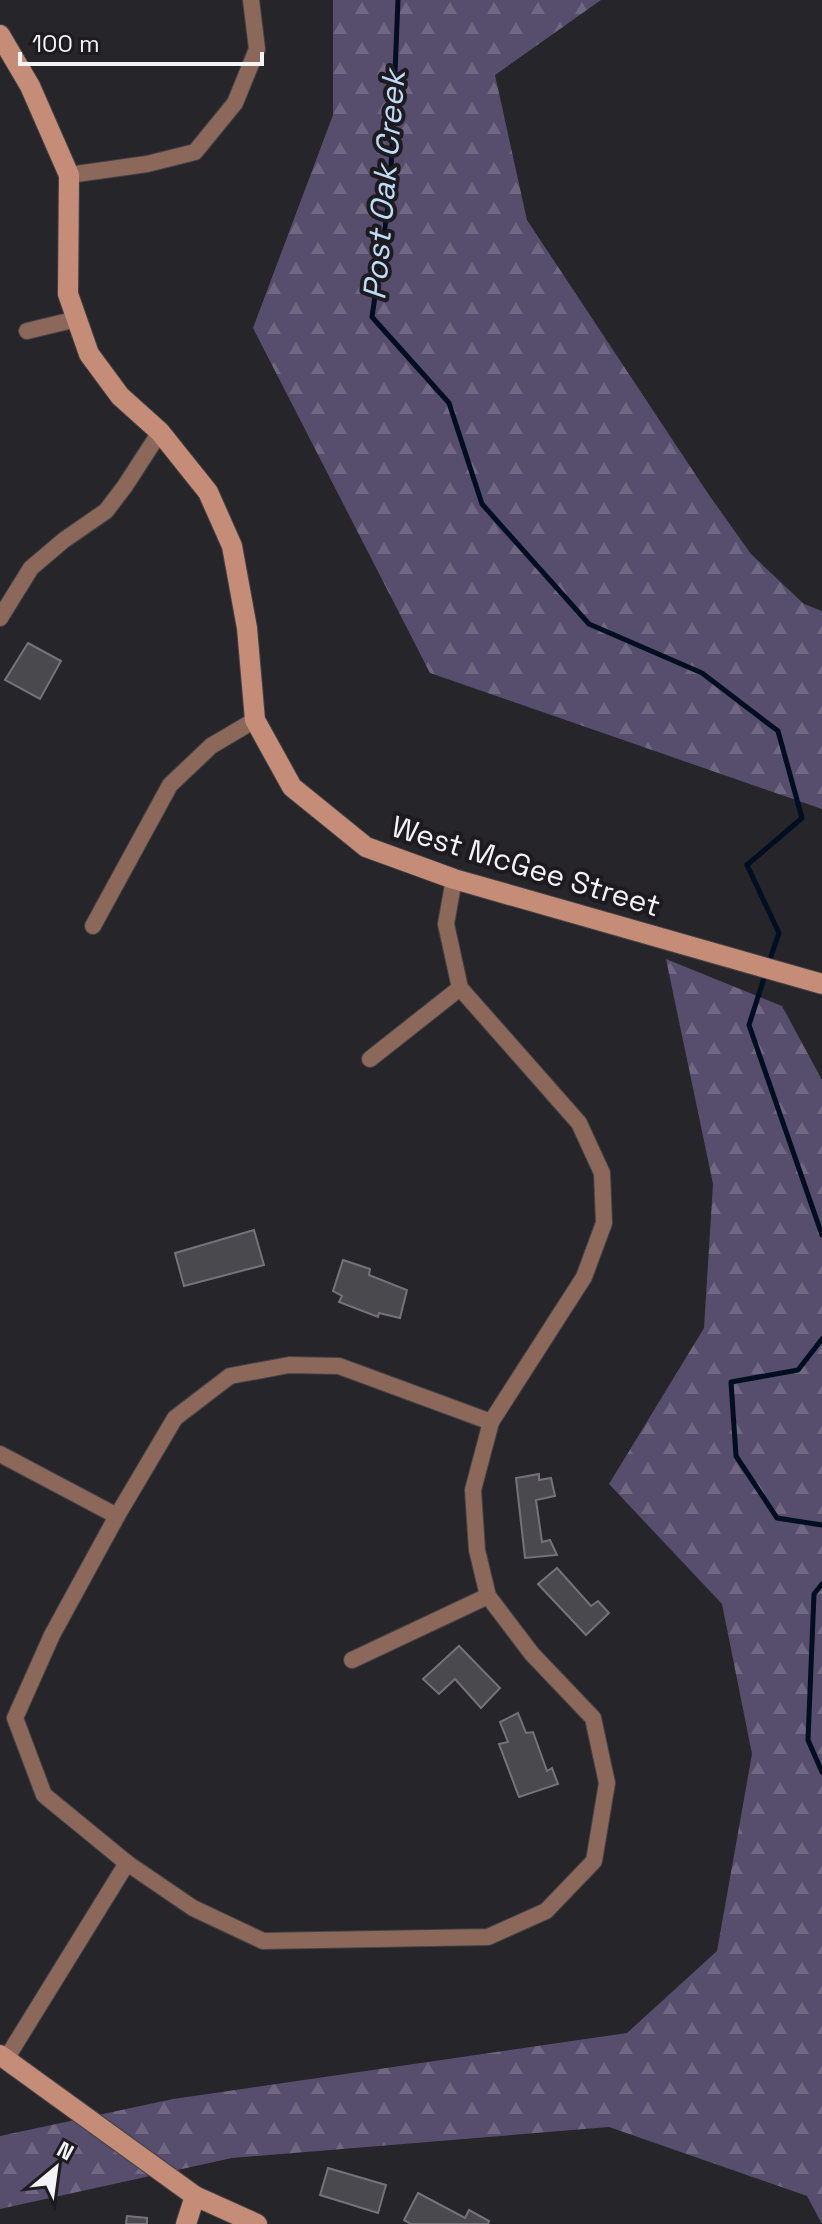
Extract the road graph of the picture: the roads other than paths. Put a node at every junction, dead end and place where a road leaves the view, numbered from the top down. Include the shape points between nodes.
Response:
1 (251, 0) edge
2 (0, 35) edge
3 (69, 175) junction
4 (77, 319) junction
5 (27, 331) dead end
6 (160, 432) junction
7 (2, 609) edge
8 (255, 720) junction
9 (454, 879) junction
10 (93, 926) dead end
11 (816, 983) edge
12 (460, 988) junction
13 (370, 1059) dead end
14 (491, 1422) junction
15 (0, 1454) edge
16 (117, 1516) junction
17 (488, 1596) junction
18 (352, 1660) dead end
19 (127, 1863) junction
20 (3, 2057) edge
21 (195, 2196) junction
22 (186, 2224) edge
23 (257, 2224) edge

1 - 3 street via 257,49 235,103 195,152
2 - 3 street, West McGee Street via 30,86
3 - 4 street, West McGee Street via 68,294
4 - 5 street
4 - 6 street, West McGee Street via 89,354 112,386
6 - 7 street via 106,511 31,568
6 - 8 street, West McGee Street via 208,492 232,546 247,628
8 - 9 street, West McGee Street via 292,787 366,847
8 - 10 street via 211,746 170,785
9 - 11 street, West McGee Street
9 - 12 street via 446,924
12 - 13 street
12 - 14 street via 579,1123 602,1173 604,1223 584,1277
14 - 16 street via 339,1366 289,1365 230,1376 175,1418
14 - 17 street via 473,1490 477,1550
15 - 16 street
16 - 19 street via 52,1635 15,1718 44,1795
17 - 18 street
17 - 19 street via 532,1654 593,1718 607,1783 594,1861 546,1911 488,1937 263,1941 193,1908
19 - 20 street
20 - 21 street
21 - 22 street
21 - 23 street

